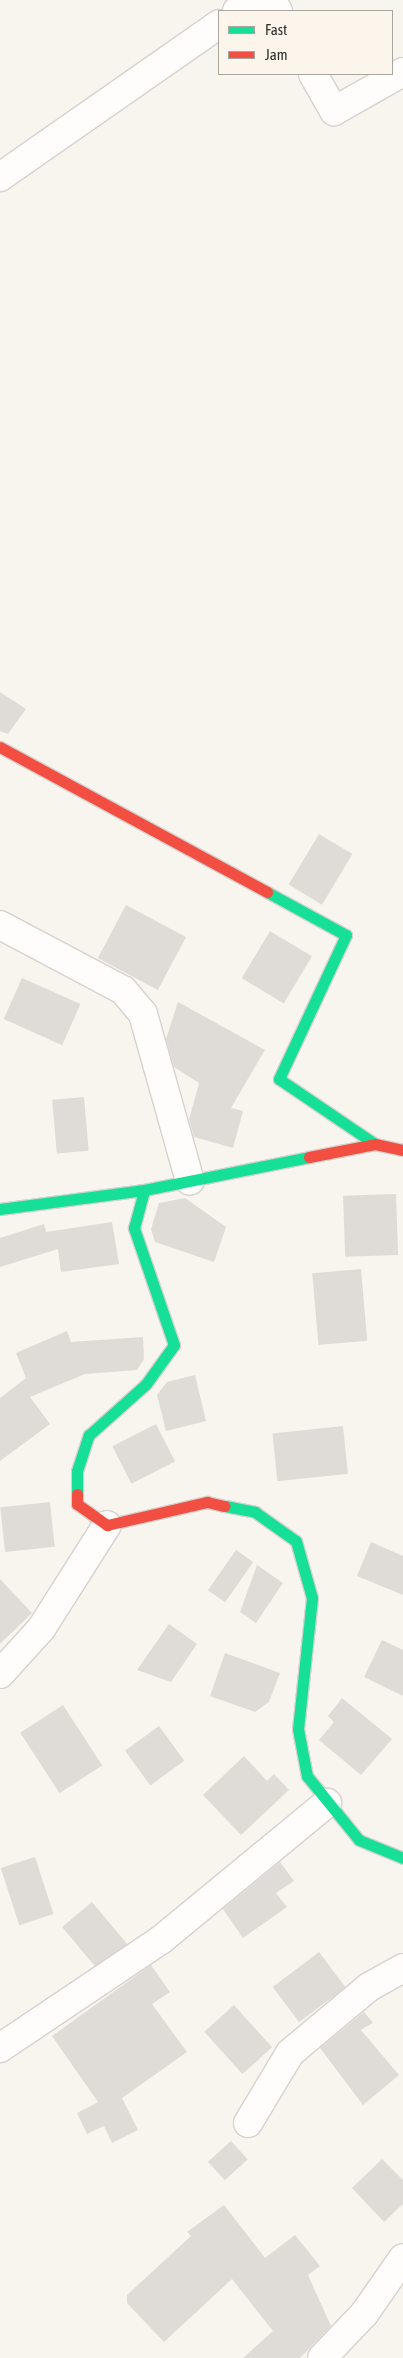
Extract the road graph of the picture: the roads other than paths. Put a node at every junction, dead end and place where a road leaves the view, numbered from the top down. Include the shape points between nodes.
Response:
1 (253, 0) edge
2 (238, 10) edge
3 (218, 25) edge
4 (403, 72) edge
5 (314, 75) edge
6 (0, 177) edge
7 (0, 747) edge
8 (0, 925) edge
9 (375, 1144) junction
10 (403, 1150) edge
11 (190, 1181) junction
12 (144, 1190) junction
13 (0, 1209) edge
14 (107, 1525) junction
15 (0, 1674) edge
16 (327, 1803) junction
17 (403, 1858) edge
18 (403, 1968) edge
19 (0, 2048) edge
20 (248, 2122) dead end
21 (403, 2258) edge
22 (322, 2358) edge

1 - 2 street
3 - 6 street
4 - 5 street via 334,110
7 - 9 street via 346,935 279,1079
8 - 11 street via 123,990 143,1014
9 - 10 street
9 - 11 street
11 - 12 street
12 - 13 street
12 - 14 street via 134,1228 174,1344 146,1384 89,1435 77,1471 77,1504
14 - 15 street via 41,1629
14 - 16 street via 207,1502 255,1512 296,1541 312,1598 298,1729 307,1776
16 - 17 street via 359,1840
16 - 19 street via 162,1939
18 - 20 street via 369,1987 290,2052
21 - 22 street via 364,2314

